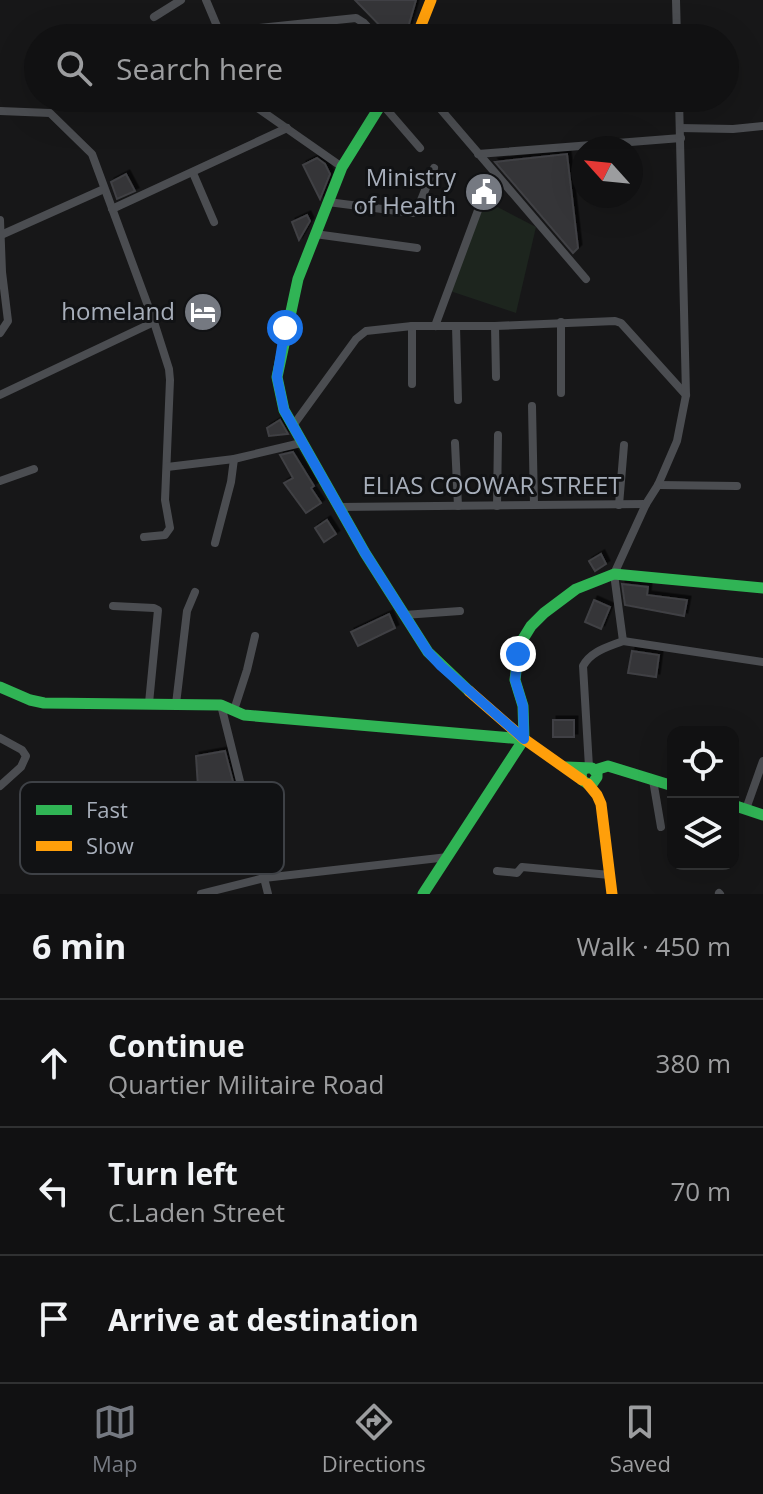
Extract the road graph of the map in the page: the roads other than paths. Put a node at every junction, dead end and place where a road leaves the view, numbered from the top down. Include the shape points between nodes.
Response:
1 (181, 0) edge
2 (206, 0) edge
3 (431, 0) edge
4 (676, 0) edge
5 (154, 17) dead end
6 (216, 24) edge
7 (308, 24) edge
8 (365, 24) edge
9 (422, 24) edge
10 (677, 24) edge
11 (0, 111) edge
12 (24, 112) edge
13 (25, 112) edge
14 (263, 112) edge
15 (377, 112) edge
16 (392, 112) edge
17 (443, 112) edge
18 (680, 112) edge
19 (763, 126) edge
20 (287, 128) junction
21 (681, 133) junction
22 (420, 148) dead end
23 (478, 154) junction
24 (342, 167) junction
25 (434, 168) dead end
26 (193, 173) junction
27 (104, 189) junction
28 (328, 202) junction
29 (480, 205) dead end
30 (112, 209) junction
31 (0, 220) edge
32 (214, 222) dead end
33 (315, 234) junction
34 (1, 235) edge
35 (417, 248) dead end
36 (1, 272) edge
37 (586, 279) dead end
38 (154, 322) junction
39 (561, 322) junction
40 (412, 326) junction
41 (435, 326) junction
42 (456, 326) junction
43 (495, 326) junction
44 (0, 333) edge
45 (496, 377) dead end
46 (412, 384) dead end
47 (561, 393) dead end
48 (0, 395) edge
49 (686, 395) junction
50 (458, 400) dead end
51 (532, 406) dead end
52 (292, 427) junction
53 (498, 435) dead end
54 (301, 443) junction
55 (455, 443) dead end
56 (624, 445) dead end
57 (234, 459) junction
58 (167, 467) junction
59 (34, 469) dead end
60 (0, 481) edge
61 (658, 485) junction
62 (737, 486) dead end
63 (646, 504) junction
64 (534, 505) junction
65 (619, 505) junction
66 (458, 506) junction
67 (497, 506) junction
68 (338, 507) junction
69 (144, 537) dead end
70 (215, 543) dead end
71 (614, 574) junction
72 (763, 588) edge
73 (195, 592) dead end
74 (113, 606) dead end
75 (460, 611) dead end
76 (404, 615) junction
77 (255, 636) dead end
78 (623, 641) junction
79 (763, 662) edge
80 (0, 687) edge
81 (149, 703) junction
82 (176, 704) junction
83 (221, 705) junction
84 (234, 710) junction
85 (0, 738) edge
86 (524, 739) junction
87 (763, 761) edge
88 (588, 774) junction
89 (653, 780) junction
90 (240, 782) edge
91 (667, 784) edge
92 (0, 786) edge
93 (739, 807) edge
94 (746, 809) junction
95 (763, 815) edge
96 (661, 827) dead end
97 (448, 857) junction
98 (497, 871) dead end
99 (263, 874) edge
100 (610, 875) junction
101 (264, 878) junction
102 (201, 894) edge
103 (268, 894) edge
104 (423, 894) edge
105 (612, 894) edge

1 - 5 street
2 - 6 street
3 - 9 street
4 - 10 street
7 - 8 street via 356,18
11 - 12 street
13 - 27 street via 50,113 92,154
14 - 20 street
15 - 24 street
16 - 22 street
17 - 23 street
18 - 21 street
19 - 21 street
20 - 24 street
20 - 26 street
21 - 23 street
21 - 49 street
23 - 37 street
24 - 28 street
25 - 28 street via 413,213
26 - 30 street
26 - 32 street
27 - 30 street
27 - 34 street
28 - 33 street
29 - 41 street
30 - 38 street
31 - 34 street
33 - 35 street
33 - 52 street via 294,291 277,377
34 - 36 street
36 - 44 street via 8,321
38 - 48 street
38 - 58 street via 170,380
39 - 43 street
39 - 47 street
39 - 49 street via 621,323
40 - 41 street
40 - 46 street
40 - 52 street via 366,331 356,339
41 - 42 street
42 - 43 street
42 - 50 street
43 - 45 street
49 - 61 street via 677,441
51 - 64 street
52 - 54 street
53 - 67 street
54 - 57 street
54 - 68 street
55 - 66 street
56 - 65 street
57 - 58 street
57 - 70 street
58 - 69 street via 170,528 165,535
59 - 60 street
61 - 62 street
61 - 63 street
63 - 65 street, ELIAS COOWAR STREET
63 - 71 street
64 - 65 street, ELIAS COOWAR STREET
64 - 67 street, ELIAS COOWAR STREET
66 - 67 street, ELIAS COOWAR STREET
66 - 68 street, ELIAS COOWAR STREET
68 - 76 street
71 - 72 street
71 - 78 street
71 - 86 street via 567,596 523,639 515,680
73 - 82 street via 187,611
74 - 81 street via 158,610
75 - 76 street
76 - 86 street via 441,666
77 - 84 street
78 - 79 street
78 - 88 street via 593,653 583,666
80 - 81 street via 44,703
81 - 82 street
82 - 83 street
83 - 84 street
83 - 90 street
84 - 86 street
85 - 92 street via 26,756
86 - 88 street via 564,767
86 - 97 street
87 - 94 street
88 - 89 street via 608,766
88 - 100 street via 601,804
89 - 91 street
89 - 96 street
93 - 94 street
94 - 95 street
97 - 101 street
97 - 104 street
98 - 100 street via 517,873 522,867
99 - 101 street
100 - 105 street
101 - 102 street
101 - 103 street

